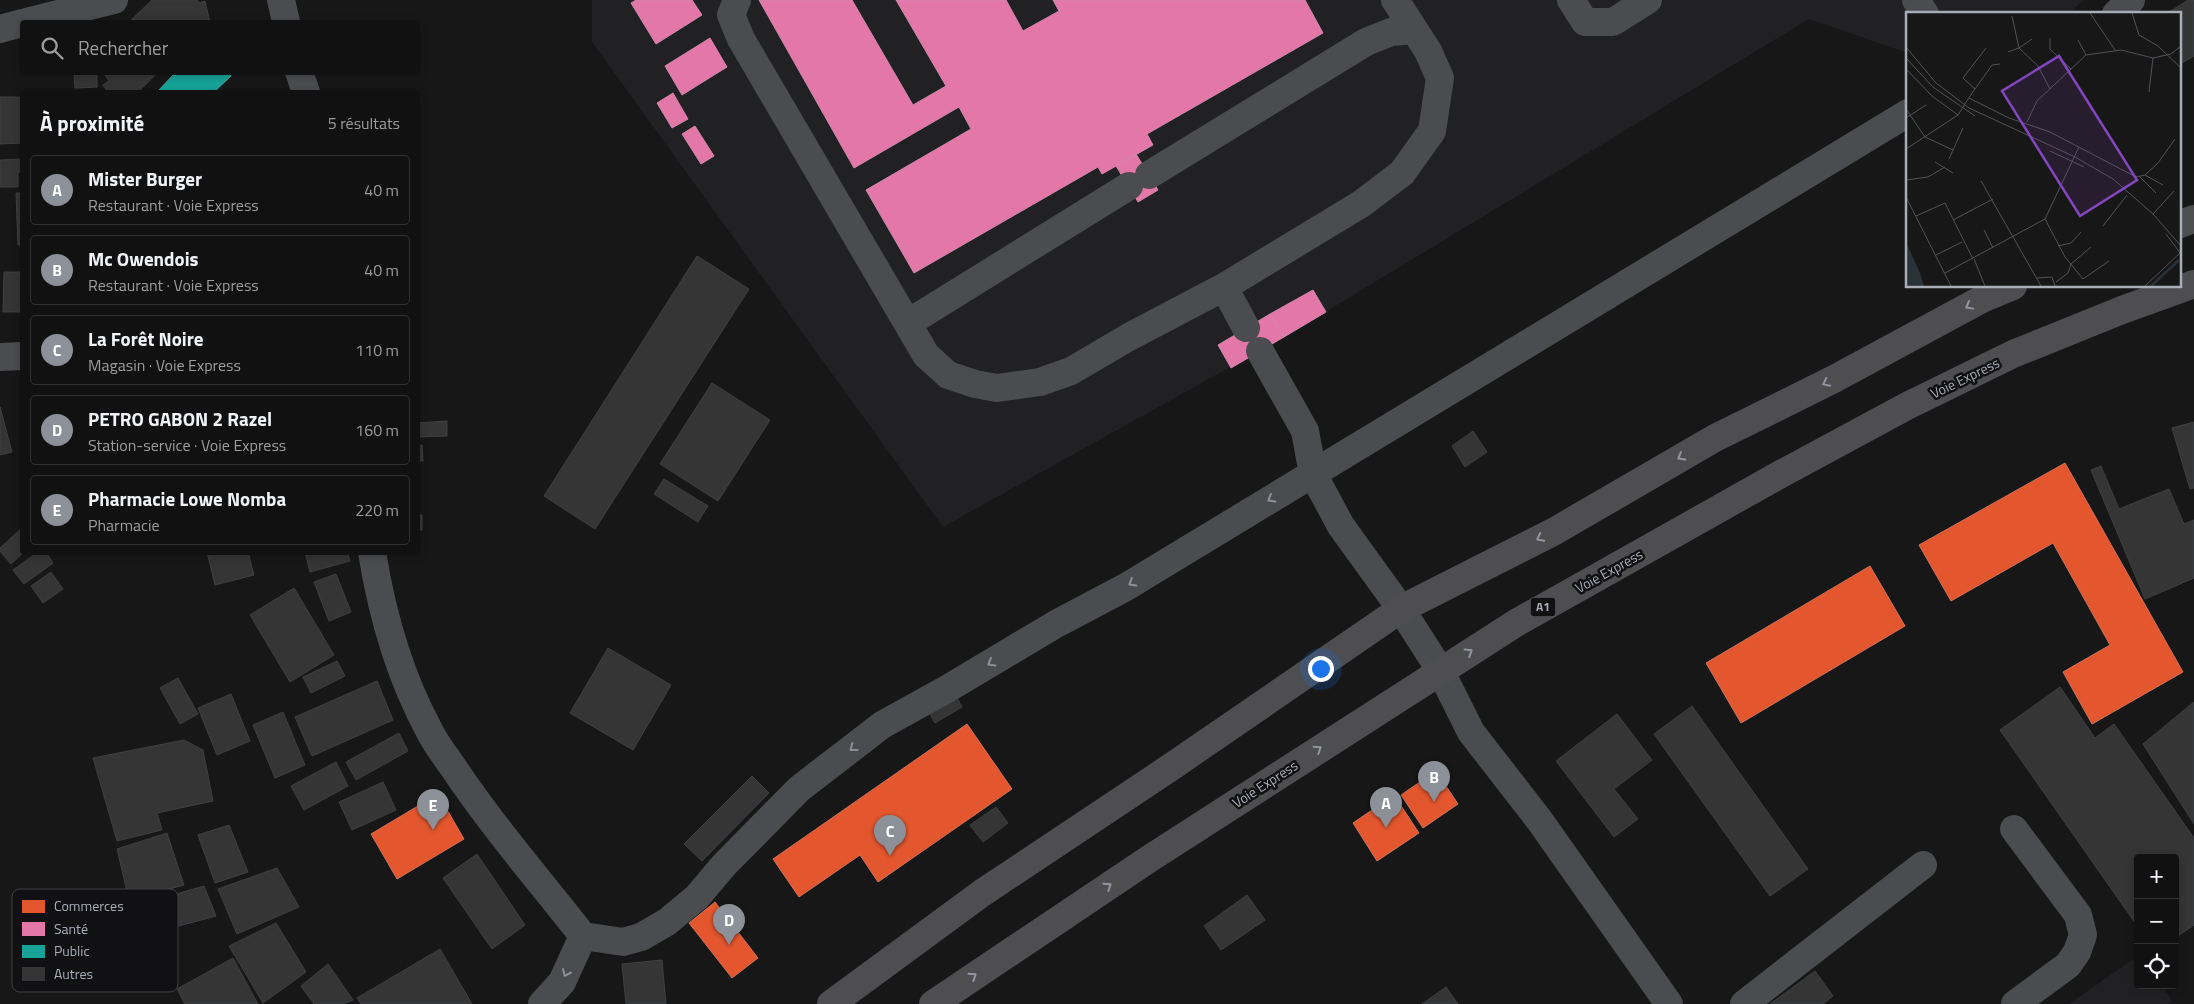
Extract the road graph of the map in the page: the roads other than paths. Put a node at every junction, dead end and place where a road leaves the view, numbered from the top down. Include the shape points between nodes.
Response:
1 (114, 0) edge
2 (281, 0) edge
3 (737, 0) edge
4 (1395, 0) edge
5 (1570, 0) edge
6 (1648, 0) edge
7 (1916, 0) edge
8 (2131, 0) edge
9 (1924, 12) edge
10 (2118, 12) edge
11 (36, 20) edge
12 (286, 20) edge
13 (20, 24) edge
14 (0, 29) edge
15 (1414, 30) junction
16 (299, 75) edge
17 (305, 90) edge
18 (1906, 112) edge
19 (2194, 219) edge
20 (2182, 223) edge
21 (2194, 284) edge
22 (1224, 287) junction
23 (2008, 288) edge
24 (908, 323) junction
25 (1246, 328) dead end
26 (1260, 351) dead end
27 (20, 356) edge
28 (0, 357) edge
29 (1313, 474) junction
30 (373, 555) edge
31 (1401, 609) junction
32 (1440, 670) junction
33 (2014, 829) dead end
34 (1923, 865) dead end
35 (583, 936) junction
36 (542, 1004) edge
37 (831, 1004) edge
38 (933, 1004) edge
39 (1669, 1004) edge
40 (1744, 1004) edge
41 (2015, 1004) edge

1 - 11 street
2 - 12 street
3 - 24 street via 732,15 741,40
4 - 15 street
5 - 6 street via 1585,22 1612,22
7 - 9 street
8 - 10 street
13 - 14 street
15 - 22 street via 1440,78 1432,131 1402,173 1361,204
15 - 24 street via 1391,32 1366,42
16 - 17 street
18 - 29 street
19 - 20 highway
32 -> 21 highway, Voie Express / A1 via 1779,474 1907,406 2013,354
22 - 24 street via 1071,371 1040,382 997,388 948,375 926,355
22 - 25 street
23 -> 31 highway via 1715,438 1555,531
26 - 29 street via 1305,431
27 - 28 street
29 - 31 street via 1341,526
29 -> 35 street via 1126,587 882,725 799,788 697,897 667,922 641,937 623,942
30 - 35 street via 391,641 412,697 431,734 499,832
31 - 32 street
31 - 37 highway via 982,893
38 -> 32 highway, Voie Express / A1
32 - 39 street via 1471,732 1540,821
33 - 41 street via 2078,915 2083,935 2068,965
34 - 40 street
35 -> 36 street via 562,982

